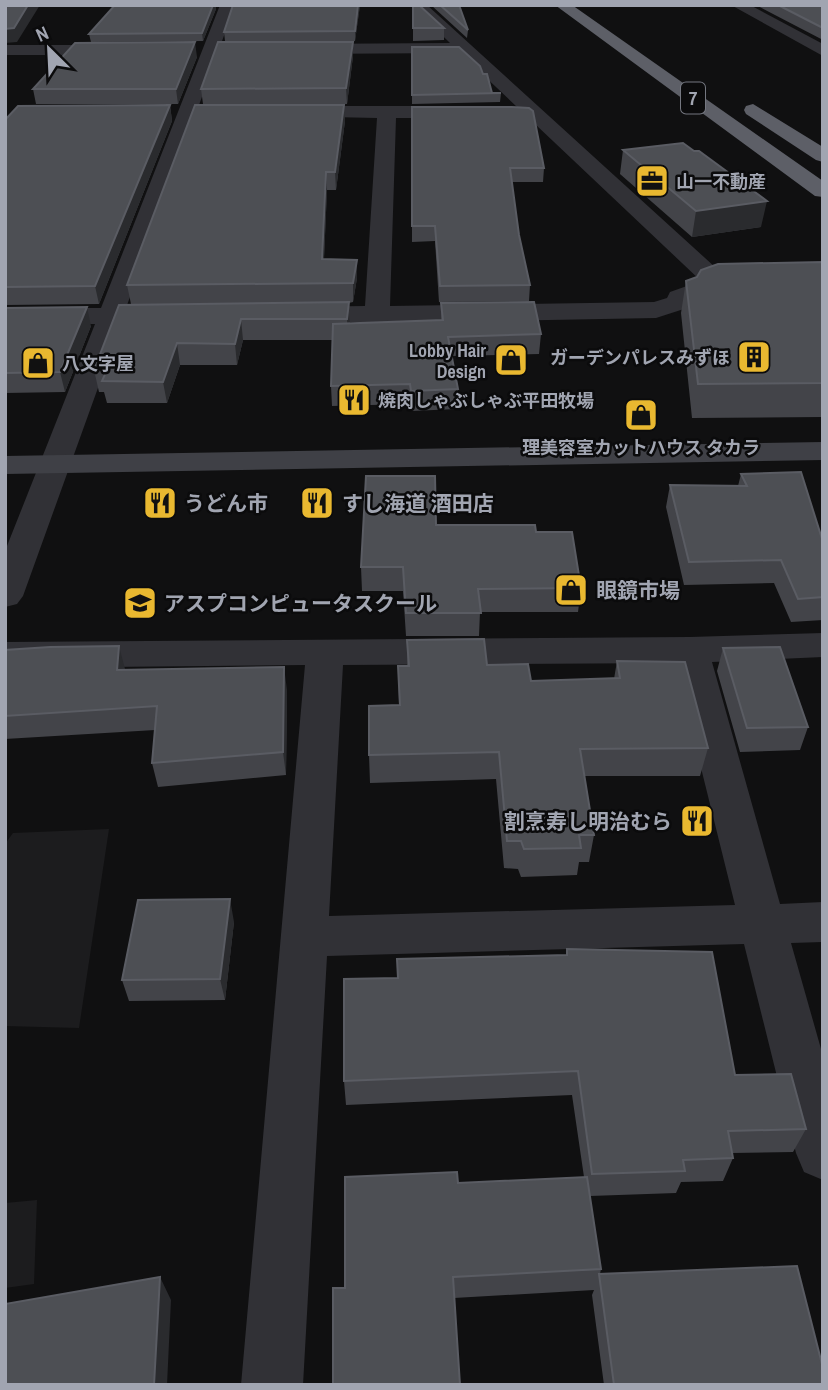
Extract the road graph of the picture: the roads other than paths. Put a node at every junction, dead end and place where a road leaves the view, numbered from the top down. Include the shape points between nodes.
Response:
1 (228, 5) edge
2 (418, 5) edge
3 (562, 5) edge
4 (738, 5) edge
5 (463, 48) junction
6 (280, 49) edge
7 (5, 50) edge
8 (144, 50) edge
9 (823, 51) edge
10 (743, 103) dead end
11 (162, 112) edge
12 (188, 112) junction
13 (214, 112) edge
14 (267, 112) edge
15 (387, 112) junction
16 (479, 112) edge
17 (506, 112) edge
18 (532, 112) junction
19 (823, 156) edge
20 (823, 191) edge
21 (377, 315) junction
22 (5, 316) edge
23 (191, 316) edge
24 (271, 316) edge
25 (111, 317) junction
26 (823, 452) edge
27 (5, 465) edge
28 (54, 465) junction
29 (5, 596) edge
30 (823, 645) edge
31 (690, 650) junction
32 (325, 653) junction
33 (5, 655) edge
34 (823, 922) edge
35 (762, 924) junction
36 (305, 937) junction
37 (823, 1153) edge
38 (272, 1385) edge

1 - 12 street
2 - 5 street
3 - 20 highway, 7
4 - 9 street
5 - 6 street
5 - 18 street
7 - 8 street
10 - 19 highway
11 - 12 street
12 - 13 street
12 - 25 street
14 - 15 street
15 - 16 street
15 - 21 street
17 - 18 street
18 - 21 street via 718,283 656,310
21 - 24 street
22 - 25 street
23 - 25 street
25 - 28 street
26 - 28 street
27 - 28 street
28 - 29 street
30 - 31 street
31 - 32 street
31 - 35 street
32 - 33 street
32 - 36 street
34 - 35 street
35 - 36 street
35 - 37 street
36 - 38 street

